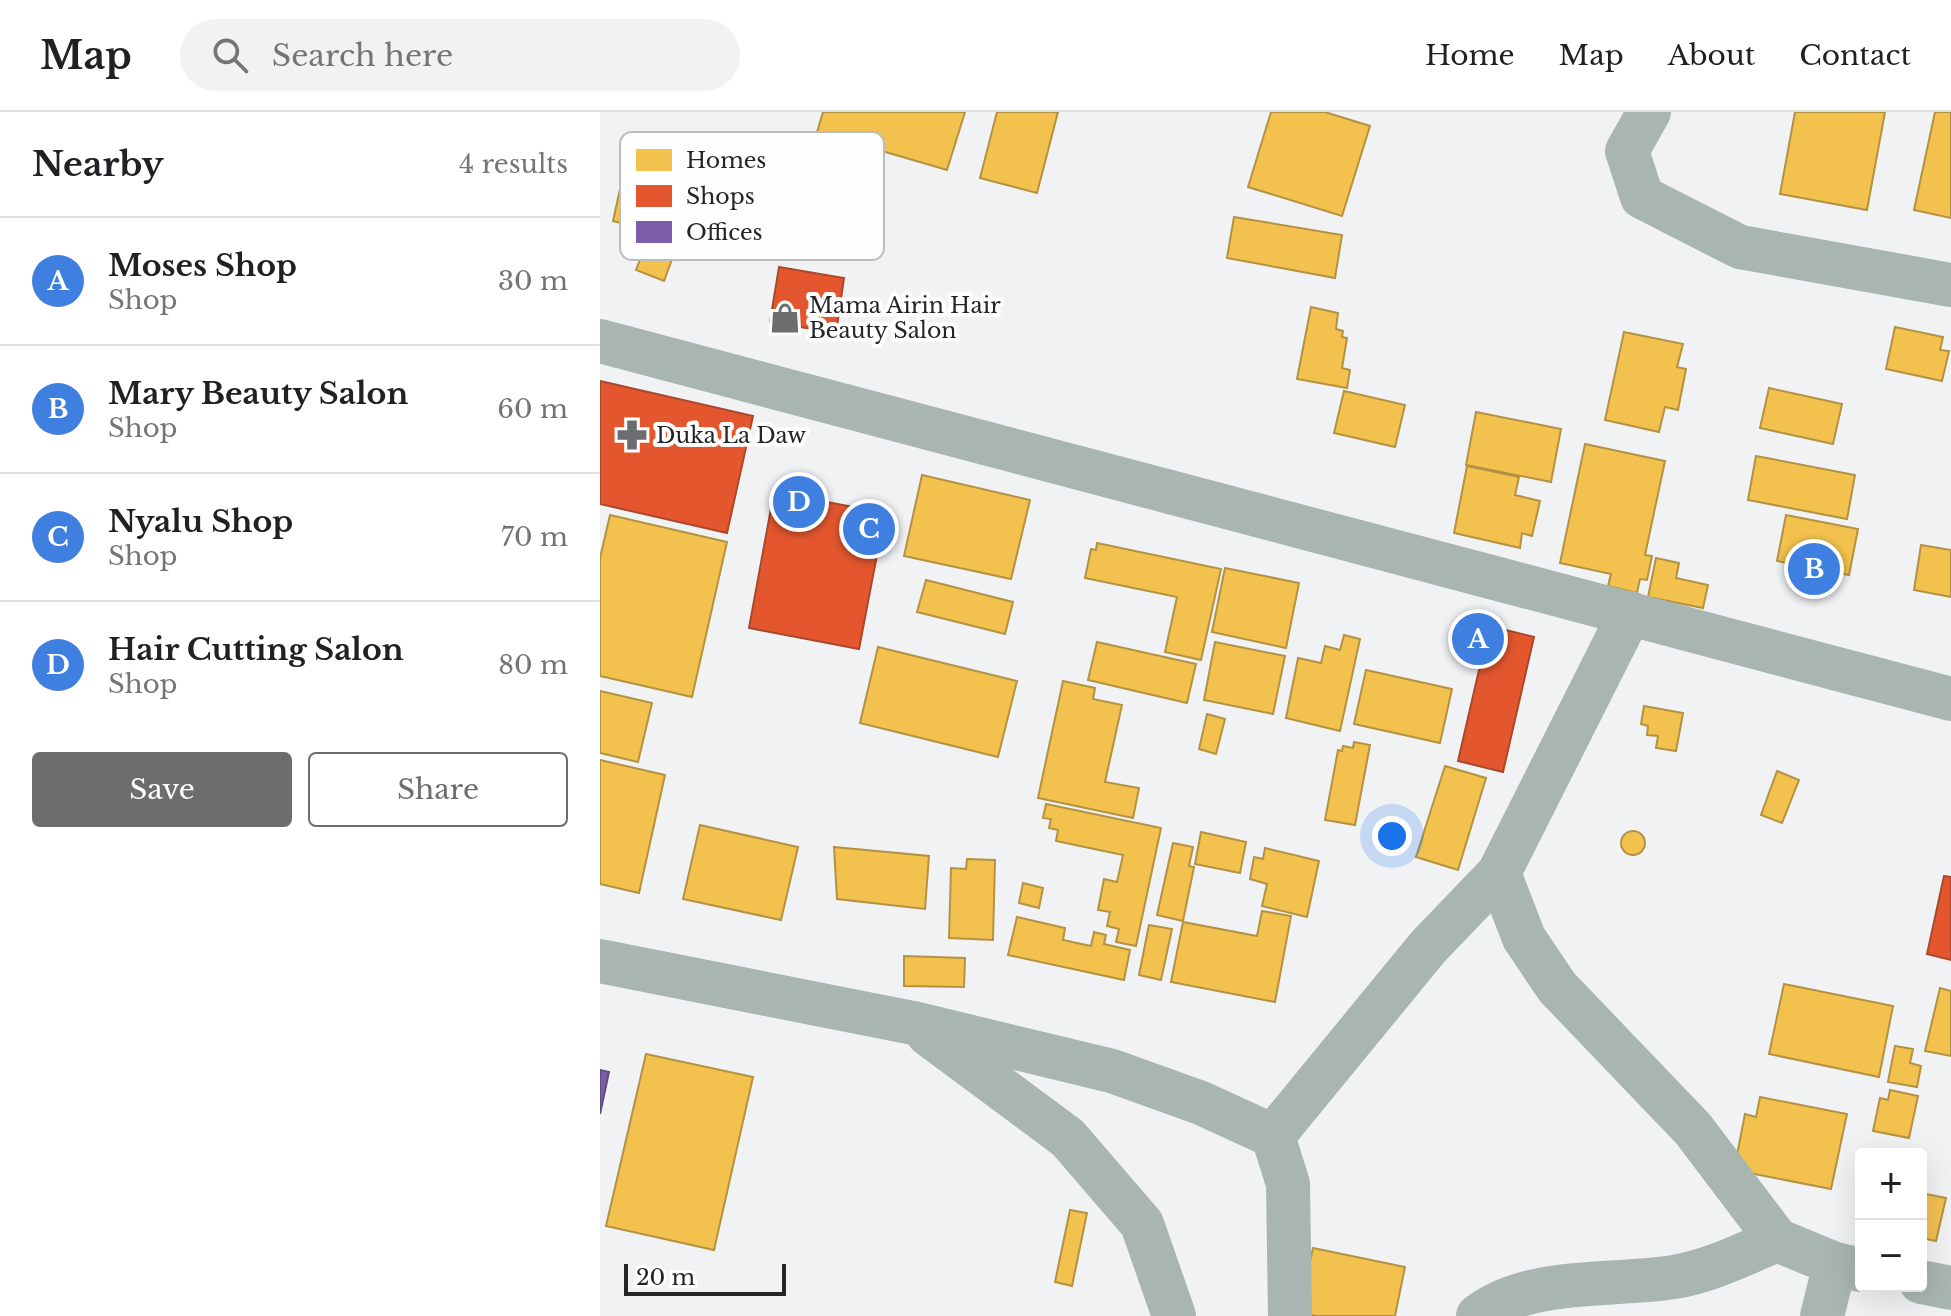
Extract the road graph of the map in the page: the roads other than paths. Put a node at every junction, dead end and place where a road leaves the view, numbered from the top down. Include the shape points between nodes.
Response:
1 (1649, 112) edge
2 (1951, 285) edge
3 (600, 341) edge
4 (1630, 613) junction
5 (1951, 699) edge
6 (1499, 873) junction
7 (600, 961) edge
8 (913, 1023) junction
9 (1273, 1136) junction
10 (1777, 1240) junction
11 (1848, 1267) edge
12 (1927, 1283) edge
13 (1951, 1288) edge
14 (1174, 1316) edge
15 (1290, 1316) edge
16 (1478, 1316) edge
17 (1822, 1316) edge

1 - 2 street via 1627,151 1642,197 1740,247
3 - 4 street
4 - 5 street
4 - 6 street
6 - 9 street via 1428,947
6 - 10 street via 1524,938 1557,987 1693,1129
7 - 8 street
8 - 9 street via 1112,1071
8 - 14 street via 1068,1138 1142,1224
9 - 15 street via 1288,1184
10 - 11 street
10 - 16 street via 1674,1277 1547,1288
11 - 17 street
12 - 13 street

